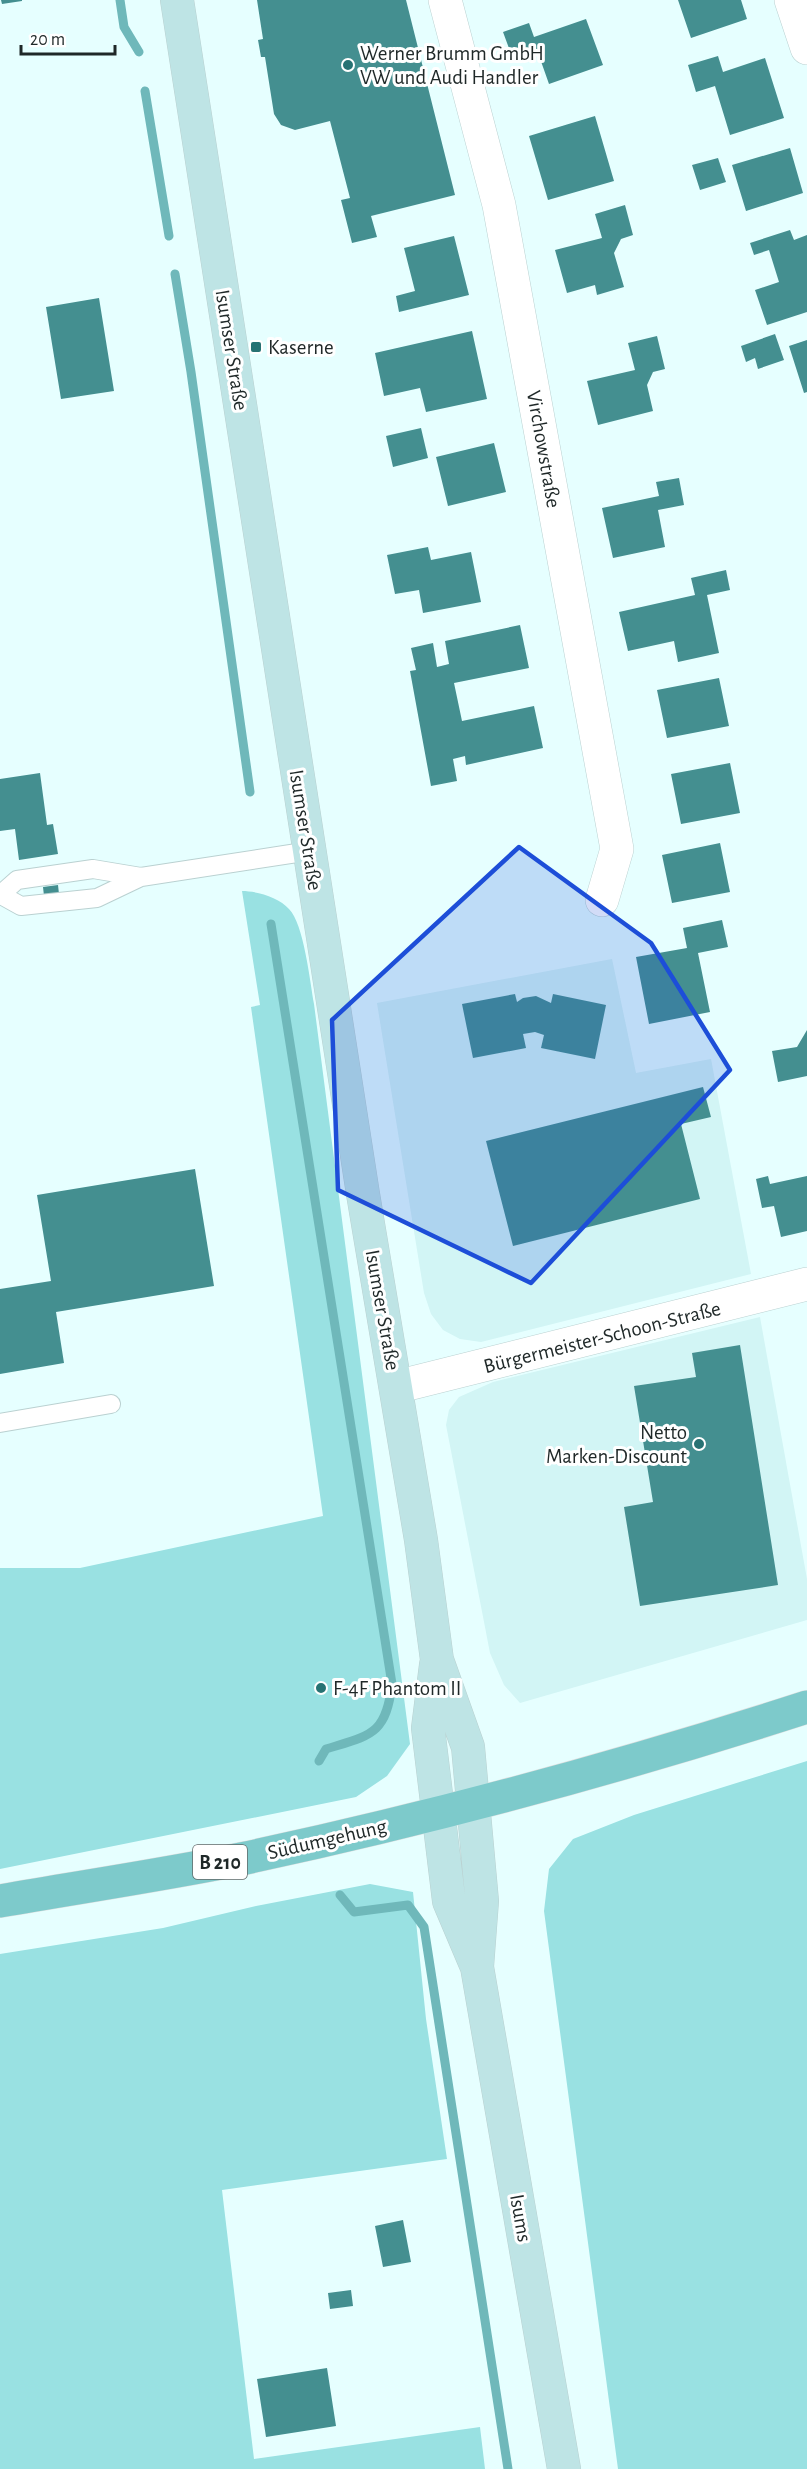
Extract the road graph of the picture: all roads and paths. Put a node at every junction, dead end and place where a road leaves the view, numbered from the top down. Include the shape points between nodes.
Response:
1 (177, 0) edge
2 (446, 0) edge
3 (791, 0) edge
4 (807, 48) edge
5 (310, 851) junction
6 (152, 881) junction
7 (0, 895) edge
8 (603, 900) dead end
9 (807, 1284) edge
10 (396, 1387) junction
11 (111, 1404) dead end
12 (0, 1423) edge
13 (436, 1660) junction
14 (807, 1707) edge
15 (475, 1805) junction
16 (438, 1814) junction
17 (0, 1901) edge
18 (477, 1967) junction
19 (564, 2469) edge

1 - 5 street, Isumser Straße
2 - 8 street, Virchowstraße via 499,205 617,849
3 - 4 street
5 - 6 lane
5 - 10 street, Isumser Straße
6 - 7 lane via 97,897 21,906
6 - 7 lane via 93,869 17,880
9 - 10 street, Bürgermeister-Schoon-Straße
10 - 13 street, Isumser Straße
11 - 12 lane
13 - 15 street, Isumser Straße via 468,1747
13 - 16 street, Isumser Straße via 428,1728
14 - 15 main road, B 210 via 666,1753
15 - 16 main road, Südumgehung / B 210
15 - 18 street, Isums via 482,1901
16 - 17 main road, Südumgehung / B 210 via 240,1859
16 - 18 street, Isums via 449,1901
18 - 19 street, Isums

